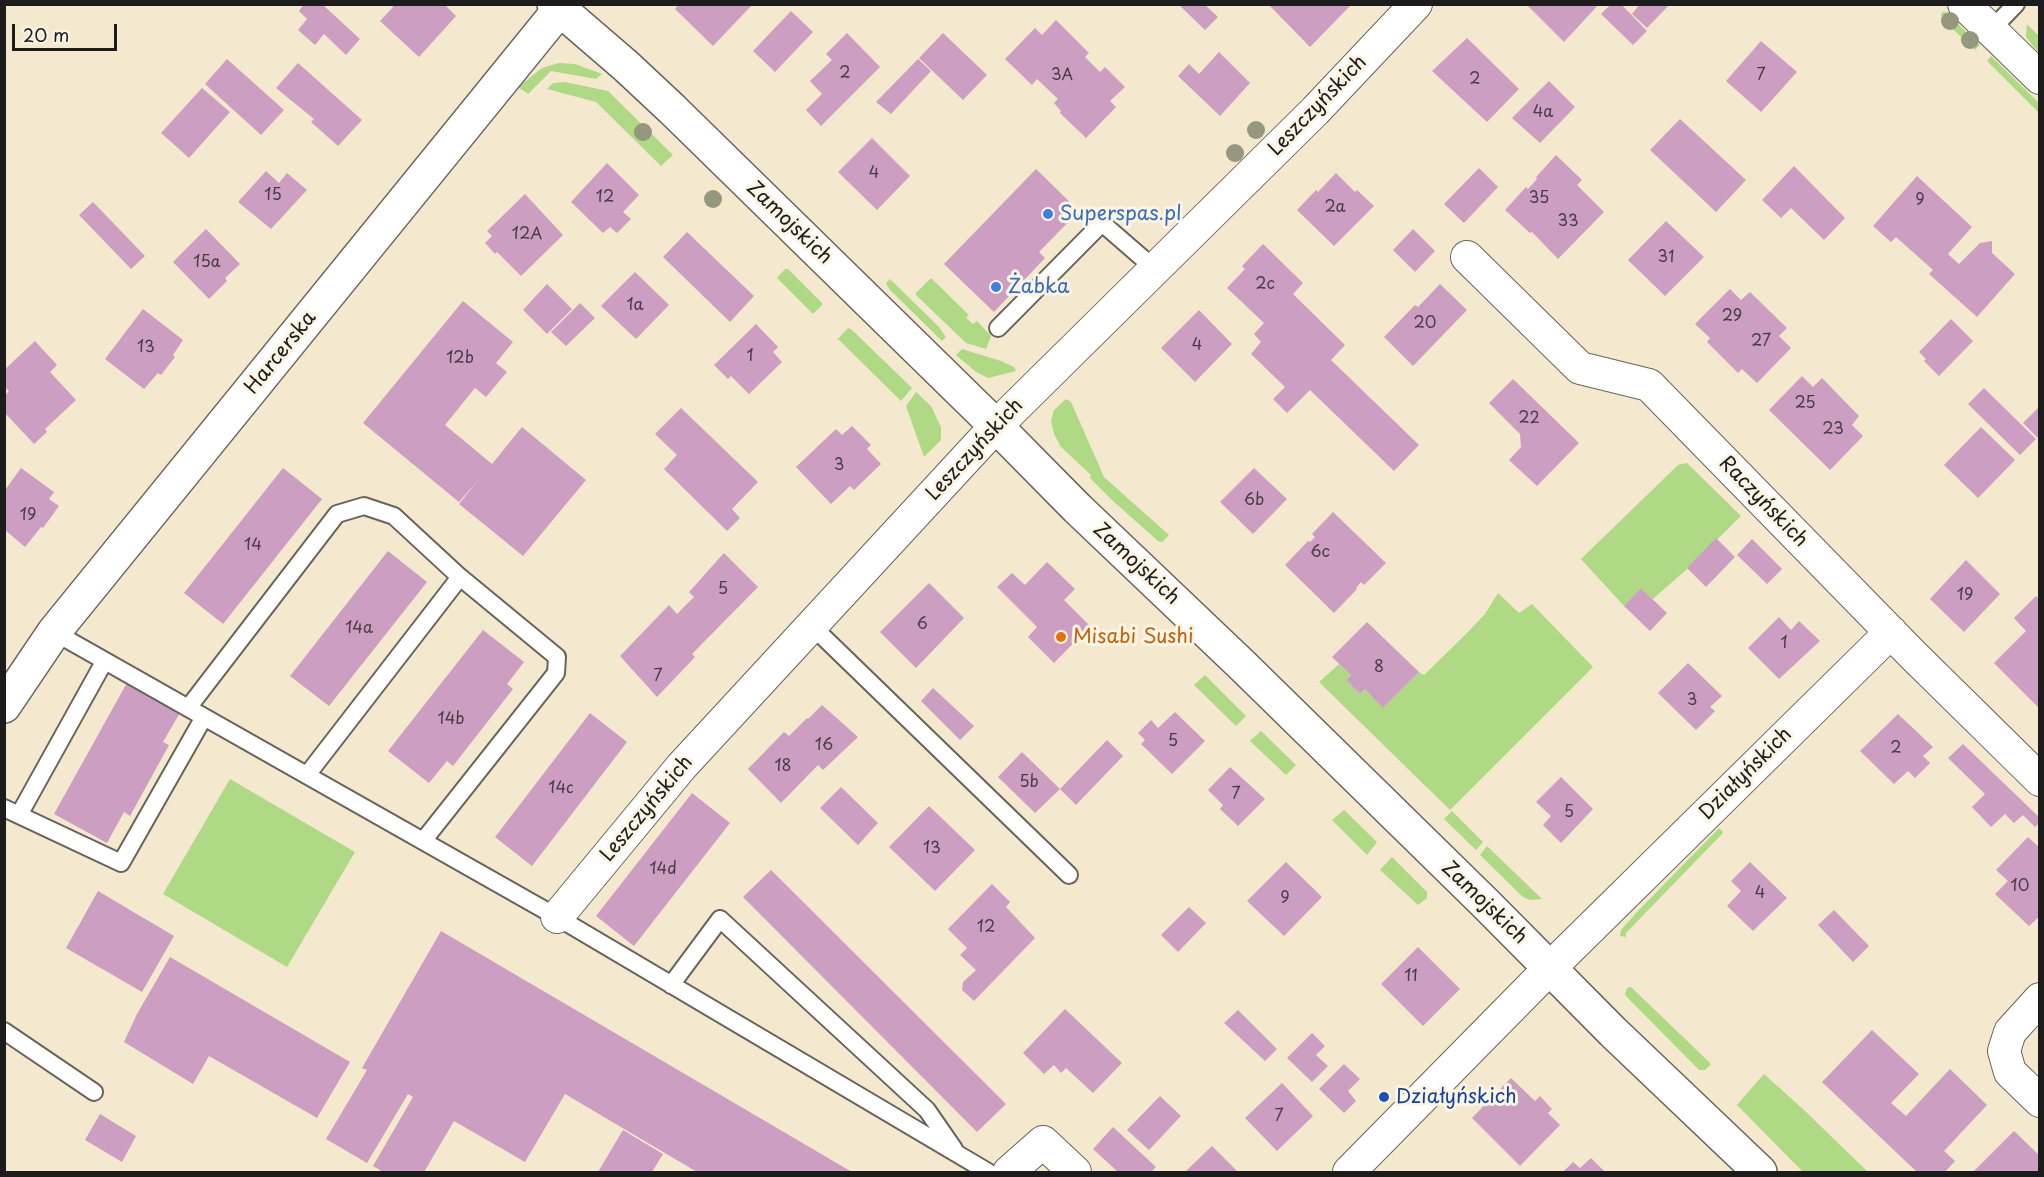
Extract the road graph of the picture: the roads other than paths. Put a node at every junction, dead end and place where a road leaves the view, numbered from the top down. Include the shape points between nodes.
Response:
1 (1416, 4) edge
2 (1964, 4) edge
3 (2016, 4) edge
4 (559, 6) edge
5 (1990, 31) junction
6 (2040, 78) edge
7 (1467, 257) dead end
8 (1155, 269) junction
9 (998, 328) dead end
10 (996, 426) junction
11 (460, 577) junction
12 (813, 626) junction
13 (54, 632) junction
14 (1891, 632) junction
15 (104, 662) junction
16 (4, 706) edge
17 (188, 708) junction
18 (204, 717) junction
19 (307, 776) junction
20 (2040, 780) edge
21 (12, 811) edge
22 (423, 841) junction
23 (1069, 875) dead end
24 (557, 917) junction
25 (1550, 968) junction
26 (671, 985) junction
27 (2040, 999) edge
28 (4, 1031) edge
29 (94, 1092) dead end
30 (2040, 1101) edge
31 (958, 1154) junction
32 (988, 1173) edge
33 (1009, 1173) edge
34 (1075, 1173) edge
35 (1349, 1173) edge
36 (1760, 1173) edge

1 - 8 street, Leszczyńskich via 1315,111
2 - 5 street
3 - 5 lane
4 - 10 street, Zamojskich via 672,109
4 - 13 street, Harcerska
5 - 6 street
7 - 14 street, Raczyńskich via 1580,368 1649,385
8 - 9 lane via 1102,223
8 - 10 street, Leszczyńskich
10 - 12 street, Leszczyńskich
10 - 25 street, Zamojskich
11 - 17 lane via 394,516 364,506 337,514
11 - 19 lane
11 - 22 lane via 557,657 556,673
12 - 23 lane
12 - 24 street, Leszczyńskich via 681,767
13 - 15 lane
13 - 16 street, Harcerska
14 - 20 street, Raczyńskich
14 - 25 street, Działyńskich
15 - 17 lane
15 - 21 lane
17 - 18 lane
18 - 19 lane
18 - 21 lane via 121,863
19 - 22 lane
22 - 24 lane
24 - 26 lane
25 - 35 street, Działyńskich
25 - 36 street, Zamojskich
26 - 31 lane
26 - 31 lane via 720,919 927,1110
27 - 30 street via 2010,1032 2004,1050 2010,1072
28 - 29 lane
31 - 32 lane
33 - 34 street via 1043,1142

